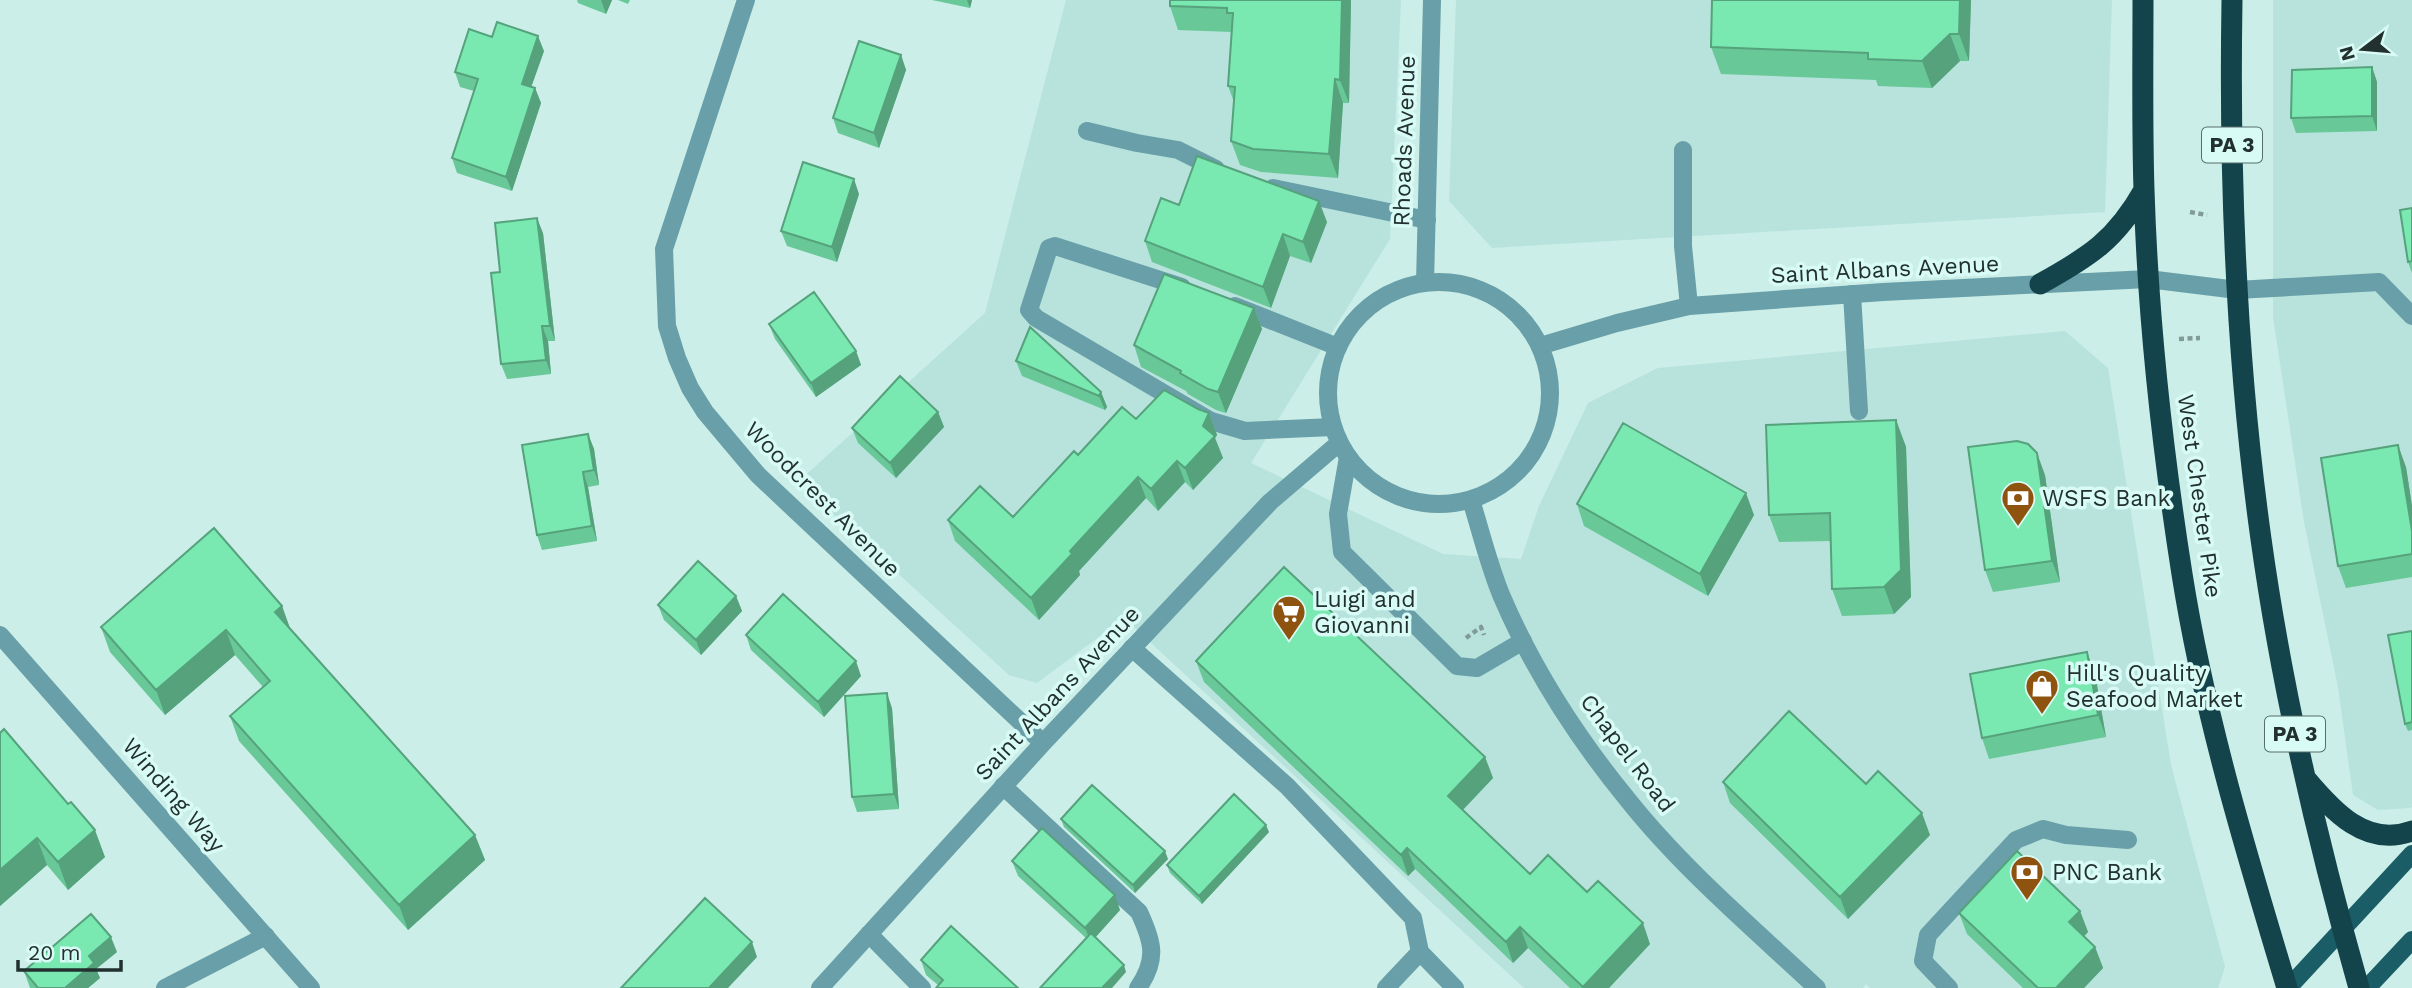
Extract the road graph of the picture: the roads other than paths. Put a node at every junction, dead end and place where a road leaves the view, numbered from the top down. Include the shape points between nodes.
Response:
1 (746, 0) edge
2 (1432, 0) edge
3 (2143, 0) edge
4 (2232, 0) edge
5 (1087, 131) dead end
6 (1683, 150) dead end
7 (1230, 174) edge
8 (1254, 182) edge
9 (2144, 190) junction
10 (1427, 220) junction
11 (2148, 279) junction
12 (1425, 283) junction
13 (2040, 284) junction
14 (2237, 290) junction
15 (1852, 294) junction
16 (1689, 306) junction
17 (2412, 316) edge
18 (1540, 346) junction
19 (1338, 347) junction
20 (1859, 411) dead end
21 (1340, 442) junction
22 (1471, 500) junction
23 (0, 635) edge
24 (1523, 640) junction
25 (1132, 648) junction
26 (1043, 743) junction
27 (2304, 777) junction
28 (1003, 786) junction
29 (2412, 831) edge
30 (2128, 840) dead end
31 (2412, 854) edge
32 (2342, 929) junction
33 (869, 934) junction
34 (266, 936) junction
35 (2412, 940) edge
36 (1420, 952) junction
37 (1453, 987) edge
38 (165, 988) edge
39 (311, 988) edge
40 (820, 988) edge
41 (922, 988) edge
42 (1138, 988) edge
43 (1386, 988) edge
44 (1817, 988) edge
45 (1949, 988) edge
46 (2288, 988) edge
47 (2359, 988) edge
48 (2367, 988) edge

1 - 26 street, Woodcrest Avenue via 664,249 667,326 677,358 705,412 758,475
2 - 10 street, Rhoads Avenue
3 - 9 highway, West Chester Pike
4 - 14 highway, PA 3
5 - 7 street via 1178,149
6 - 16 street via 1683,246
8 - 10 street
9 - 11 highway, West Chester Pike
9 - 13 highway via 2116,232 2094,252
10 - 12 street, Rhoads Avenue
11 - 13 street, Saint Albans Avenue
11 - 14 street, Saint Albans Avenue
11 - 46 highway, West Chester Pike via 2164,450 2194,638 2234,809
12 - 18 street via 1471,286 1498,298 1532,331
12 - 19 street via 1396,290 1376,302 1361,314
13 - 15 street, Saint Albans Avenue
14 - 17 street, Saint Albans Avenue via 2379,282
14 - 27 highway, PA 3 via 2261,537
15 - 16 street, Saint Albans Avenue
15 - 20 street
16 - 18 street, Saint Albans Avenue
18 - 22 street via 1550,402 1539,442 1511,478
19 - 21 street via 1329,379 1329,403
19 - 21 street via 1210,296 1055,246 1049,248 1029,310 1211,421 1245,431
21 - 22 street via 1370,480 1400,499 1440,505
21 - 24 street via 1342,552 1457,666 1477,668
21 - 25 street, Saint Albans Avenue via 1270,502
22 - 24 street, Chapel Road via 1501,595
23 - 34 street, Winding Way
24 - 44 street, Chapel Road via 1555,698 1628,801 1721,898
25 - 26 street, Saint Albans Avenue
25 - 36 street via 1287,786 1413,918
26 - 28 street, Saint Albans Avenue
27 - 29 highway via 2338,815 2357,828 2388,835
27 - 32 highway, PA 3
28 - 33 street, Saint Albans Avenue
28 - 42 street via 1139,912 1151,938 1151,962
30 - 45 street via 2043,829 2015,840 1928,935 1923,961
31 - 32 main road
32 - 46 main road
32 - 47 highway, PA 3
33 - 40 street, Saint Albans Avenue
33 - 41 street
34 - 38 street
34 - 39 street, Winding Way
35 - 48 main road
36 - 37 street
36 - 43 street

